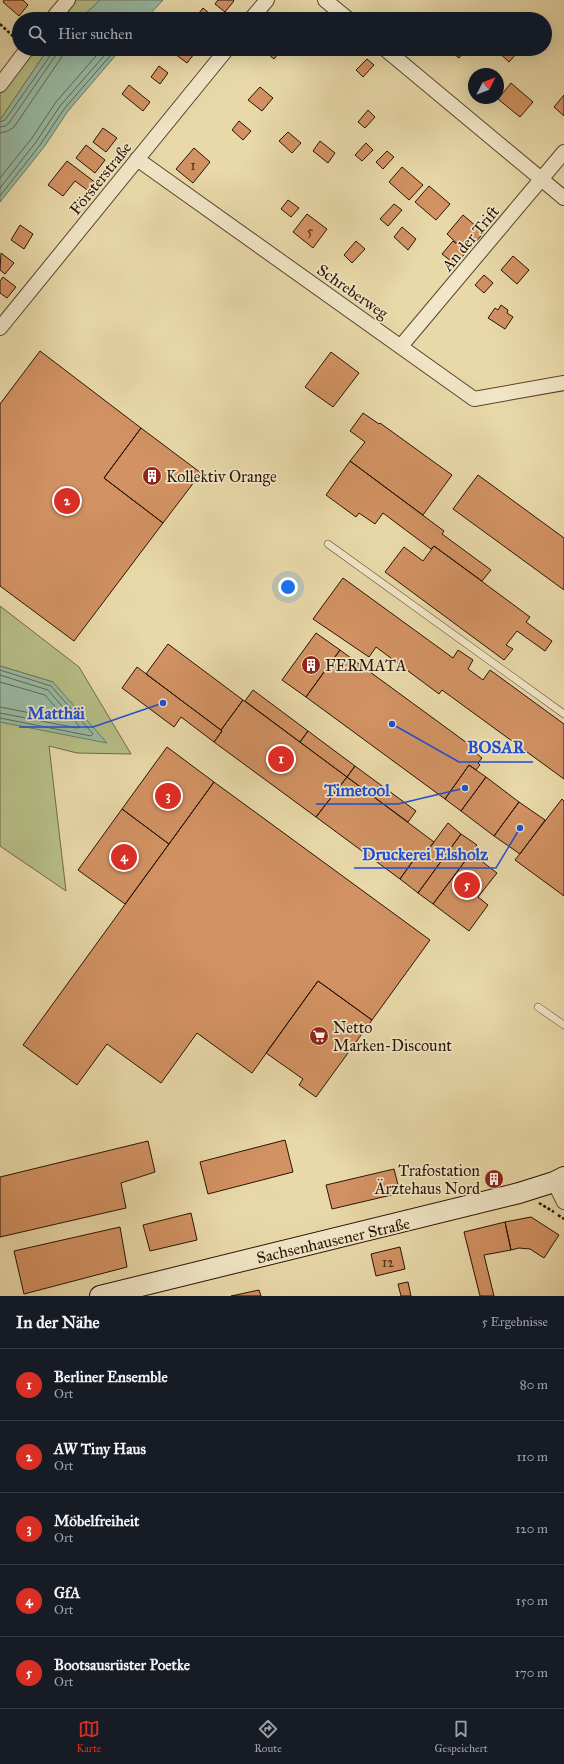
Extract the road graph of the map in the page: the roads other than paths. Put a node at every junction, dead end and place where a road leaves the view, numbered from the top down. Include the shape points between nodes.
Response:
1 (68, 0) edge
2 (267, 0) edge
3 (325, 0) edge
4 (58, 12) edge
5 (257, 12) edge
6 (340, 12) edge
7 (22, 56) edge
8 (221, 56) edge
9 (393, 56) edge
10 (0, 85) edge
11 (564, 152) edge
12 (137, 159) junction
13 (542, 179) junction
14 (564, 198) edge
15 (0, 328) edge
16 (401, 346) junction
17 (564, 383) edge
18 (328, 544) dead end
19 (564, 714) edge
20 (538, 1007) dead end
21 (564, 1025) edge
22 (559, 1179) edge
23 (564, 1202) edge
24 (100, 1296) edge

1 - 4 street
2 - 5 street
3 - 6 street
7 - 10 street
8 - 12 street, Försterstraße
9 - 13 street
11 - 13 street, An der Trift
12 - 15 street, Försterstraße
12 - 16 street, Schreberweg
13 - 14 street
13 - 16 street, An der Trift
16 - 17 street, Schreberweg via 474,399
18 - 19 lane
20 - 21 lane
22 - 23 street
22 - 24 main road, Sachsenhausener Straße via 519,1193

